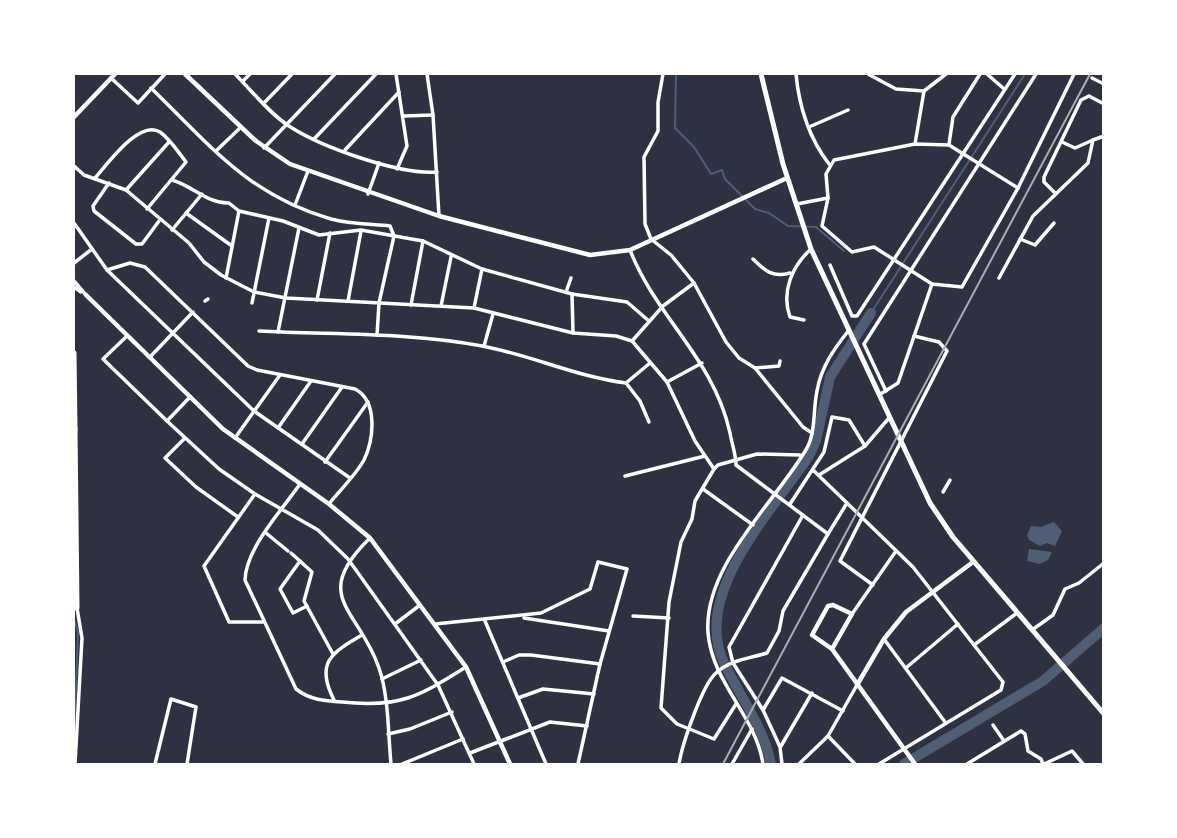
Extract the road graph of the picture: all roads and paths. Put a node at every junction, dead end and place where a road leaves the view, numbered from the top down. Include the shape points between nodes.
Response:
1 (165, 74) edge
2 (185, 74) edge
3 (235, 74) edge
4 (250, 74) edge
5 (292, 74) edge
6 (335, 74) edge
7 (376, 74) edge
8 (396, 74) edge
9 (427, 74) edge
10 (663, 74) edge
11 (761, 74) edge
12 (796, 74) edge
13 (868, 74) edge
14 (946, 74) edge
15 (980, 74) edge
16 (986, 74) edge
17 (1015, 74) edge
18 (1036, 74) edge
19 (1074, 74) edge
20 (113, 76) edge
21 (1092, 78) dead end
22 (243, 81) junction
23 (1104, 83) edge
24 (151, 88) junction
25 (1004, 89) junction
26 (923, 91) junction
27 (399, 92) junction
28 (264, 103) junction
29 (1104, 104) edge
30 (848, 110) dead end
31 (433, 115) junction
32 (404, 116) junction
33 (74, 117) edge
34 (286, 125) junction
35 (241, 127) junction
36 (809, 127) junction
37 (1104, 136) edge
38 (314, 139) junction
39 (1093, 141) junction
40 (169, 142) junction
41 (1062, 142) junction
42 (915, 144) junction
43 (949, 145) junction
44 (264, 148) junction
45 (345, 150) junction
46 (216, 152) junction
47 (963, 154) junction
48 (379, 163) junction
49 (829, 164) junction
50 (980, 164) junction
51 (74, 166) edge
52 (397, 170) junction
53 (308, 172) junction
54 (436, 172) junction
55 (96, 178) junction
56 (787, 178) junction
57 (172, 180) junction
58 (109, 183) junction
59 (1018, 187) junction
60 (125, 190) junction
61 (202, 193) junction
62 (1055, 193) junction
63 (368, 194) junction
64 (828, 198) junction
65 (295, 205) junction
66 (795, 205) junction
67 (147, 209) junction
68 (239, 211) junction
69 (186, 213) junction
70 (439, 216) junction
71 (269, 218) junction
72 (159, 221) junction
73 (74, 223) edge
74 (1054, 223) dead end
75 (299, 228) junction
76 (172, 230) junction
77 (361, 230) junction
78 (330, 233) junction
79 (394, 236) junction
80 (652, 239) junction
81 (1020, 239) junction
82 (423, 241) junction
83 (232, 246) junction
84 (811, 249) junction
85 (92, 250) junction
86 (629, 250) junction
87 (451, 257) junction
88 (753, 259) dead end
89 (897, 261) junction
90 (74, 263) edge
91 (830, 265) dead end
92 (482, 269) junction
93 (107, 270) junction
94 (911, 270) junction
95 (790, 273) junction
96 (226, 278) junction
97 (571, 278) dead end
98 (999, 278) dead end
99 (74, 281) edge
100 (694, 283) junction
101 (932, 284) junction
102 (74, 288) edge
103 (254, 292) junction
104 (569, 293) junction
105 (86, 295) junction
106 (286, 298) junction
107 (317, 300) junction
108 (348, 301) junction
109 (252, 303) dead end
110 (379, 303) junction
111 (411, 304) junction
112 (441, 306) junction
113 (663, 306) junction
114 (474, 308) junction
115 (193, 312) junction
116 (494, 313) junction
117 (804, 320) dead end
118 (649, 321) junction
119 (259, 331) dead end
120 (278, 332) junction
121 (850, 332) junction
122 (573, 333) junction
123 (173, 334) junction
124 (377, 335) junction
125 (127, 336) junction
126 (914, 336) junction
127 (632, 341) junction
128 (484, 346) junction
129 (74, 353) edge
130 (150, 358) junction
131 (780, 361) dead end
132 (650, 363) junction
133 (702, 363) junction
134 (755, 368) junction
135 (280, 374) junction
136 (311, 381) junction
137 (667, 382) junction
138 (626, 383) junction
139 (342, 387) junction
140 (886, 391) junction
141 (879, 395) junction
142 (190, 397) junction
143 (368, 402) junction
144 (254, 411) junction
145 (889, 418) junction
146 (167, 421) junction
147 (649, 422) dead end
148 (75, 428) edge
149 (278, 429) junction
150 (812, 433) junction
151 (235, 438) junction
152 (184, 439) junction
153 (74, 443) edge
154 (901, 443) junction
155 (302, 444) junction
156 (865, 446) junction
157 (800, 455) junction
158 (705, 456) junction
159 (736, 460) junction
160 (326, 462) junction
161 (714, 469) junction
162 (813, 470) junction
163 (818, 474) junction
164 (625, 476) dead end
165 (350, 478) junction
166 (950, 480) dead end
167 (300, 484) junction
168 (702, 489) junction
169 (943, 492) dead end
170 (255, 494) junction
171 (776, 494) junction
172 (847, 503) junction
173 (329, 504) junction
174 (789, 504) junction
175 (282, 509) junction
176 (803, 515) junction
177 (863, 516) junction
178 (238, 517) junction
179 (753, 525) junction
180 (266, 533) junction
181 (828, 534) junction
182 (370, 538) junction
183 (896, 551) junction
184 (348, 559) junction
185 (300, 561) junction
186 (973, 562) junction
187 (1104, 563) edge
188 (873, 585) junction
189 (931, 591) junction
190 (420, 605) junction
191 (307, 606) junction
192 (77, 608) joint
193 (1017, 613) junction
194 (852, 614) junction
195 (633, 616) dead end
196 (522, 618) junction
197 (669, 618) junction
198 (485, 621) junction
199 (263, 622) junction
200 (395, 624) junction
201 (435, 624) junction
202 (958, 624) junction
203 (609, 631) junction
204 (1032, 631) junction
205 (362, 635) junction
206 (884, 639) junction
207 (974, 645) junction
208 (832, 649) junction
209 (333, 654) junction
210 (421, 660) junction
211 (503, 662) junction
212 (733, 663) junction
213 (600, 664) junction
214 (466, 667) junction
215 (907, 667) junction
216 (717, 671) junction
217 (382, 680) junction
218 (438, 684) junction
219 (857, 685) junction
220 (812, 693) junction
221 (595, 694) junction
222 (518, 698) junction
223 (334, 702) junction
224 (736, 704) junction
225 (385, 705) junction
226 (763, 710) junction
227 (843, 711) junction
228 (452, 712) junction
229 (1104, 714) edge
230 (946, 722) junction
231 (993, 724) dead end
232 (587, 726) junction
233 (530, 728) junction
234 (689, 728) junction
235 (752, 729) junction
236 (388, 734) junction
237 (828, 736) junction
238 (463, 739) junction
239 (500, 740) junction
240 (1004, 741) junction
241 (780, 747) junction
242 (905, 750) junction
243 (470, 753) junction
244 (75, 765) edge
245 (155, 765) edge
246 (187, 765) edge
247 (391, 765) edge
248 (402, 765) edge
249 (474, 765) edge
250 (510, 765) edge
251 (546, 765) edge
252 (578, 765) edge
253 (678, 765) edge
254 (733, 765) edge
255 (763, 765) edge
256 (782, 765) edge
257 (799, 765) edge
258 (855, 765) edge
259 (879, 765) edge
260 (915, 765) edge
261 (967, 765) edge
262 (1043, 765) edge
263 (1083, 765) edge

1 - 24 street
2 - 35 street
3 - 22 street
4 - 22 street
5 - 28 street
6 - 34 street
7 - 38 street
8 - 27 street
9 - 31 street
10 - 80 street via 658,131 644,157 645,224
11 - 56 highway
12 - 36 street
13 - 26 street via 896,89
14 - 26 street
15 - 43 street via 953,117
16 - 25 street
17 - 25 street
18 - 50 street
19 - 59 street
20 - 24 street via 138,103
20 - 33 street
21 - 23 street
22 - 28 street
24 - 46 street
25 - 47 street
26 - 42 street
27 - 32 street
27 - 45 street
28 - 34 street
29 - 41 street via 1089,96 1081,100
30 - 36 street
31 - 32 street
31 - 54 street
32 - 52 street via 407,146
34 - 38 street
34 - 44 street
35 - 44 street
35 - 46 street
36 - 49 street via 813,143
37 - 39 street
38 - 45 street
39 - 41 street via 1075,148
39 - 62 street via 1088,163
40 - 55 street via 159,131 136,135
40 - 57 street via 186,162
40 - 60 street
41 - 62 street via 1044,177
42 - 43 street
42 - 49 street via 845,156
43 - 47 street
44 - 53 street
45 - 48 street
46 - 65 street via 257,188
47 - 50 street
47 - 89 street
48 - 52 street
48 - 63 street
49 - 64 street
50 - 59 street
50 - 94 street
51 - 55 street
52 - 54 street
53 - 63 street
53 - 65 street
54 - 70 street
55 - 58 street
56 - 66 highway
56 - 80 street
57 - 61 street
57 - 67 street
58 - 60 street
58 - 72 street via 94,211 136,244 142,244
59 - 101 street via 962,287
60 - 67 street
61 - 68 street via 214,203 229,202
61 - 69 street
62 - 81 street
63 - 70 street
64 - 66 street
64 - 89 street via 822,226 828,232 852,252 874,247
65 - 79 street via 333,220 390,226
66 - 84 highway
67 - 72 street
68 - 71 street
68 - 83 street
69 - 76 street
69 - 83 street
70 - 86 street via 590,255
71 - 75 street
71 - 103 street
72 - 76 street
73 - 85 street
74 - 81 street via 1035,245
75 - 78 street via 319,235
75 - 106 street
76 - 96 street
77 - 78 street
77 - 79 street
77 - 108 street
78 - 107 street
79 - 82 street
79 - 110 street
80 - 86 street
80 - 100 street
81 - 98 street
82 - 87 street
82 - 111 street
83 - 96 street
84 - 95 street
84 - 121 highway
85 - 90 street
85 - 93 street
86 - 113 street via 639,274
87 - 92 street
87 - 112 street
88 - 95 street via 767,273
89 - 91 street via 855,317
89 - 94 street
92 - 104 street
92 - 114 street
93 - 115 street via 123,264 145,267
93 - 123 street
94 - 101 street
94 - 140 street via 864,344
95 - 117 street via 787,309 790,317
96 - 103 street
97 - 104 street
99 - 105 street
100 - 113 street
100 - 134 street via 726,342
101 - 126 street
102 - 105 street
103 - 106 street
103 - 109 street
104 - 118 street via 627,302
104 - 122 street
105 - 125 street
106 - 107 street
106 - 120 street
107 - 108 street
108 - 110 street
110 - 111 street
110 - 124 street
111 - 112 street
112 - 114 street
113 - 118 street
113 - 133 street
114 - 116 street
115 - 123 street
115 - 135 street via 248,366
116 - 122 street
116 - 128 street
118 - 127 street
119 - 120 street
120 - 124 street
121 - 141 highway
121 - 150 street via 823,366
122 - 127 street via 616,335
123 - 130 street
123 - 144 street
124 - 128 street
125 - 130 street
125 - 146 street via 103,359
126 - 140 street via 898,383
126 - 154 street via 939,342 947,351
127 - 132 street
128 - 138 street
129 - 148 highway
130 - 142 street
131 - 134 street via 779,366
132 - 137 street
132 - 138 street
133 - 137 street
133 - 159 street via 726,413
134 - 150 street
135 - 136 street
135 - 144 street
136 - 139 street
136 - 149 street
137 - 158 street
138 - 147 street
139 - 143 street via 360,391
139 - 155 street
140 - 141 street
141 - 145 highway
142 - 146 street
142 - 151 street
143 - 160 street
143 - 165 street via 372,416 368,447
144 - 149 street
144 - 151 street
145 - 154 highway
145 - 156 street
146 - 152 street
148 - 153 highway
148 - 192 highway
149 - 155 street
150 - 157 street
151 - 167 street
152 - 170 street
152 - 178 street via 165,458
154 - 177 street
154 - 186 highway via 939,519
155 - 160 street
156 - 162 street via 849,419 832,417 828,441
156 - 163 street
157 - 159 street via 764,453
157 - 171 street
158 - 161 street
158 - 164 street
159 - 161 street
159 - 171 street via 736,465
160 - 165 street
161 - 168 street
162 - 163 street
162 - 174 street
163 - 172 street
165 - 173 street
166 - 169 street
167 - 173 street
167 - 175 street
168 - 179 street
168 - 197 street via 681,542
170 - 175 street
170 - 178 street
171 - 174 street
171 - 179 street
172 - 177 street
172 - 181 street
173 - 182 street
174 - 176 street
175 - 180 street
175 - 184 street via 318,530
176 - 181 street
176 - 212 street via 729,647
177 - 183 street
177 - 188 street via 840,561
178 - 199 street via 204,566 229,622
179 - 216 street via 713,590 708,634
180 - 185 street
180 - 199 street via 246,563 244,580
181 - 212 street via 783,611 767,653
182 - 184 street
182 - 190 street
183 - 188 street
183 - 189 street
184 - 200 street
184 - 205 street via 341,590
185 - 191 street via 312,572 304,601
185 - 191 street via 280,589 293,613
186 - 189 street
186 - 193 highway
187 - 204 street via 1065,589 1053,615
188 - 194 street
189 - 202 street
189 - 206 street
190 - 200 street
190 - 201 street
191 - 209 street
192 - 244 street via 82,638
193 - 204 highway
193 - 207 street
194 - 208 street
194 - 208 street via 833,605 812,635
195 - 197 street
196 - 198 street
196 - 203 street
196 - 203 street via 541,614 590,589 598,562 627,569
197 - 234 street via 661,708 668,718
198 - 201 street
198 - 211 street
199 - 223 street via 296,689 312,699
200 - 210 street
201 - 214 street
202 - 207 street
202 - 215 street
203 - 213 street
204 - 229 highway
205 - 209 street
205 - 217 street
206 - 215 street
206 - 219 street
207 - 230 street via 1004,686
208 - 219 street
209 - 223 street via 325,679
210 - 217 street
210 - 218 street
211 - 213 street via 531,654
211 - 222 street
212 - 216 street
212 - 226 street
213 - 221 street
214 - 218 street
214 - 239 street
215 - 230 street
216 - 224 street
216 - 234 street
217 - 225 street
218 - 225 street via 404,702
218 - 228 street
219 - 227 street
219 - 242 street
220 - 226 street via 782,677
220 - 227 street
220 - 241 street
221 - 222 street via 542,689
221 - 232 street
222 - 233 street
223 - 225 street
224 - 234 street via 713,739
224 - 235 street
225 - 236 street
226 - 241 street
227 - 237 street
228 - 236 street
228 - 238 street
230 - 242 street
231 - 240 street
232 - 233 street via 550,722
232 - 252 street
233 - 239 street
233 - 251 street
234 - 253 street
235 - 254 street
235 - 255 street
236 - 247 street
237 - 257 street
237 - 258 street
238 - 243 street
238 - 248 street
239 - 243 street
239 - 250 street
240 - 261 street
240 - 262 street via 1021,731 1028,751
241 - 256 street
242 - 259 street
242 - 260 street
243 - 249 street
245 - 246 street via 171,699 196,706
262 - 263 street via 1072,751

